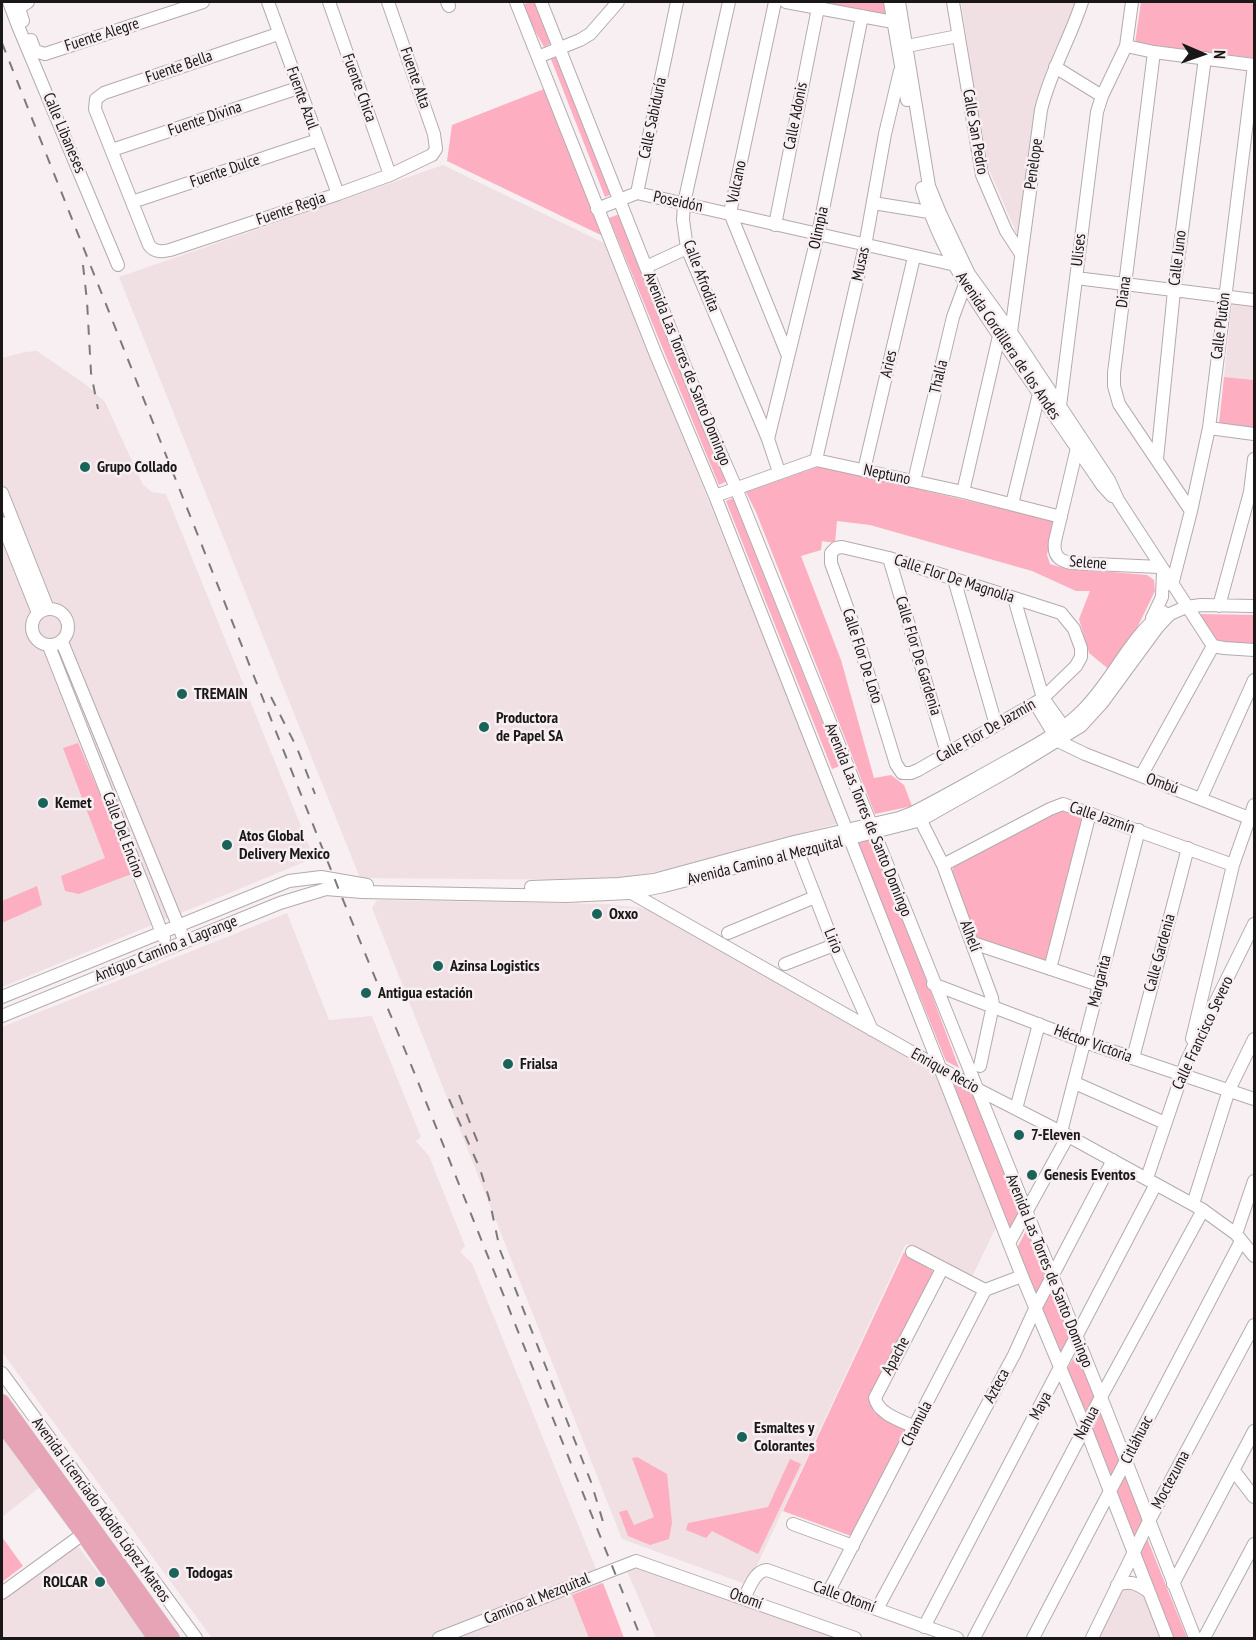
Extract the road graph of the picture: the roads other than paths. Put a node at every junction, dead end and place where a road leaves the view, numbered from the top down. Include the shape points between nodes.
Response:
1 (203, 2) edge
2 (268, 2) edge
3 (328, 2) edge
4 (388, 2) edge
5 (516, 2) edge
6 (541, 2) edge
7 (618, 2) edge
8 (677, 2) edge
9 (729, 2) edge
10 (775, 2) edge
11 (786, 2) edge
12 (890, 2) edge
13 (899, 2) edge
14 (953, 2) edge
15 (1082, 2) edge
16 (1132, 2) edge
17 (19, 3) edge
18 (818, 8) junction
19 (862, 16) junction
20 (893, 22) junction
21 (278, 33) junction
22 (958, 36) junction
23 (907, 46) junction
24 (1126, 46) junction
25 (560, 49) junction
26 (1154, 51) junction
27 (538, 57) junction
28 (1204, 58) junction
29 (1254, 65) edge
30 (1055, 66) junction
31 (901, 67) junction
32 (298, 88) junction
33 (1102, 96) junction
34 (318, 140) junction
35 (111, 150) junction
36 (432, 155) joint
37 (390, 175) junction
38 (637, 193) junction
39 (338, 194) junction
40 (618, 200) junction
41 (132, 202) junction
42 (873, 203) junction
43 (684, 204) junction
44 (597, 209) junction
45 (929, 212) junction
46 (730, 213) junction
47 (775, 225) junction
48 (818, 234) junction
49 (865, 246) junction
50 (687, 248) junction
51 (1021, 254) junction
52 (914, 257) junction
53 (118, 265) dead end
54 (646, 267) junction
55 (963, 273) junction
56 (1076, 278) junction
57 (1124, 285) junction
58 (1174, 291) junction
59 (1224, 296) junction
60 (1254, 300) edge
61 (1005, 334) junction
62 (788, 356) junction
63 (1039, 394) junction
64 (1060, 406) junction
65 (1209, 428) junction
66 (1254, 434) edge
67 (768, 439) junction
68 (1077, 448) junction
69 (1157, 459) junction
70 (1254, 459) edge
71 (816, 460) junction
72 (864, 470) junction
73 (779, 472) junction
74 (914, 481) junction
75 (736, 488) junction
76 (963, 492) junction
77 (2, 493) edge
78 (715, 496) junction
79 (1118, 500) junction
80 (1012, 504) junction
81 (1191, 511) junction
82 (1061, 517) junction
83 (2, 523) edge
84 (846, 548) joint
85 (889, 558) junction
86 (1162, 569) junction
87 (954, 579) junction
88 (1173, 587) junction
89 (1014, 598) junction
90 (1181, 604) junction
91 (1203, 605) junction
92 (1219, 606) junction
93 (1254, 606) edge
94 (43, 611) junction
95 (1157, 621) junction
96 (62, 642) junction
97 (49, 646) junction
98 (1213, 646) junction
99 (1081, 648) joint
100 (1254, 650) edge
101 (1254, 680) edge
102 (1039, 700) junction
103 (92, 715) junction
104 (78, 721) junction
105 (996, 725) junction
106 (1063, 737) junction
107 (947, 753) junction
108 (845, 765) junction
109 (902, 773) joint
110 (1141, 776) junction
111 (826, 779) junction
112 (1201, 798) junction
113 (1090, 813) junction
114 (1253, 814) edge
115 (919, 816) junction
116 (871, 828) junction
117 (1139, 830) junction
118 (848, 834) junction
119 (1188, 848) junction
120 (798, 852) junction
121 (943, 865) junction
122 (1233, 865) junction
123 (331, 884) junction
124 (274, 888) junction
125 (626, 888) junction
126 (815, 897) junction
127 (280, 903) junction
128 (1254, 924) edge
129 (178, 925) junction
130 (161, 932) junction
131 (728, 933) dead end
132 (185, 942) junction
133 (973, 943) junction
134 (834, 945) junction
135 (168, 949) junction
136 (784, 964) dead end
137 (1050, 969) junction
138 (933, 984) junction
139 (1099, 985) junction
140 (2, 997) edge
141 (993, 1005) junction
142 (2, 1016) edge
143 (1039, 1024) junction
144 (872, 1030) junction
145 (1254, 1038) edge
146 (1085, 1042) junction
147 (1133, 1058) junction
148 (1187, 1060) junction
149 (980, 1066) dead end
150 (941, 1068) junction
151 (1182, 1075) junction
152 (1075, 1083) junction
153 (975, 1088) junction
154 (1229, 1090) junction
155 (1254, 1099) edge
156 (1016, 1109) junction
157 (1165, 1123) junction
158 (1065, 1134) junction
159 (1113, 1160) junction
160 (1254, 1180) edge
161 (1151, 1181) junction
162 (1198, 1207) junction
163 (1026, 1214) junction
164 (1239, 1238) junction
165 (1009, 1243) junction
166 (912, 1252) dead end
167 (1254, 1256) edge
168 (942, 1269) junction
169 (1022, 1276) junction
170 (1052, 1277) junction
171 (985, 1290) junction
172 (1035, 1309) junction
173 (1254, 1325) edge
174 (1076, 1337) junction
175 (1061, 1368) junction
176 (2, 1373) edge
177 (1101, 1397) junction
178 (2, 1402) edge
179 (2, 1424) edge
180 (915, 1427) junction
181 (1085, 1427) junction
182 (1254, 1431) edge
183 (1126, 1462) junction
184 (1234, 1471) junction
185 (1110, 1494) junction
186 (1254, 1497) edge
187 (1149, 1521) junction
188 (792, 1524) dead end
189 (83, 1534) junction
190 (1254, 1544) edge
191 (853, 1546) junction
192 (1133, 1552) junction
193 (636, 1561) joint
194 (1173, 1584) junction
195 (1118, 1585) junction
196 (829, 1591) junction
197 (2, 1593) edge
198 (1149, 1593) junction
199 (744, 1598) junction
200 (877, 1609) junction
201 (924, 1627) junction
202 (155, 1634) edge
203 (172, 1638) edge
204 (196, 1638) edge
205 (439, 1638) edge
206 (855, 1638) edge
207 (957, 1638) edge
208 (974, 1638) edge
209 (1033, 1638) edge
210 (1092, 1638) edge
211 (1167, 1638) edge
212 (1195, 1638) edge
213 (1204, 1638) edge

1 - 17 street, Fuente Alegre via 45,54 35,51
2 - 21 street, Fuente Azul
3 - 37 street, Fuente Chica
4 - 36 street, Fuente Alta via 434,134 436,148
5 - 27 street, Avenida Las Torres de Santo Domingo
6 - 25 street, Avenida Las Torres de Santo Domingo
7 - 25 street via 590,34
8 - 38 street, Calle Sabiduría
9 - 43 street, Calle Afrodita
10 - 46 street, Vulcano
11 - 18 street
12 - 20 street, Avenida Cordillera de los Andes
13 - 23 street, Avenida Cordillera de los Andes
14 - 22 street, Calle San Pedro
15 - 30 street, Penèlope
16 - 24 street, Ulises
17 - 53 street, Calle Libaneses via 18,26
18 - 19 street
18 - 47 street, Calle Adonis
19 - 20 street
19 - 48 street, Olimpia
20 - 31 street, Avenida Cordillera de los Andes
21 - 32 street, Fuente Azul
21 - 35 street, Fuente Bella via 104,93 96,99 97,113
22 - 23 street
22 - 51 street, Calle San Pedro via 982,175 1006,231
23 - 55 street, Avenida Cordillera de los Andes via 929,186
24 - 26 street
24 - 33 street, Ulises
25 - 27 street
25 - 40 street, Avenida Las Torres de Santo Domingo
26 - 28 street
26 - 57 street, Diana
27 - 44 street, Avenida Las Torres de Santo Domingo
28 - 29 street
28 - 58 street, Calle Juno
29 - 59 street, Calle Plutòn
30 - 33 street
30 - 51 street, Penèlope via 1041,110
31 - 42 street, Musas
31 - 45 street, Avenida Cordillera de los Andes
32 - 34 street, Fuente Azul
32 - 35 street, Fuente Divina
33 - 56 street, Ulises via 1095,122
34 - 39 street, Fuente Azul
34 - 41 street, Fuente Dulce
35 - 41 street
36 - 37 street, Fuente Regia
37 - 39 street, Fuente Regia
38 - 40 street
38 - 43 street, Poseidón
39 - 41 street, Fuente Regia via 170,250 156,250 148,245
40 - 44 street
40 - 54 street, Avenida Las Torres de Santo Domingo
42 - 45 street
42 - 49 street, Musas
43 - 46 street, Poseidón
43 - 50 street, Calle Afrodita
44 - 78 street, Avenida Las Torres de Santo Domingo
45 - 55 street, Avenida Cordillera de los Andes
46 - 47 street, Poseidón
46 - 62 street, Vulcano
47 - 48 street, Poseidón
48 - 49 street, Poseidón
48 - 62 street, Olimpia
49 - 52 street, Poseidón
49 - 71 street, Musas
50 - 54 street
50 - 67 street, Calle Afrodita
51 - 61 street, Penèlope via 1017,302
52 - 55 street, Poseidón
52 - 72 street, Aries
54 - 75 street, Avenida Las Torres de Santo Domingo
55 - 61 street, Avenida Cordillera de los Andes
55 - 74 street, Thalía
56 - 57 street
56 - 64 street, Ulises
57 - 58 street
57 - 69 street, Diana via 1115,394
58 - 59 street
58 - 69 street, Calle Juno
59 - 60 street
59 - 65 street, Calle Plutòn
61 - 63 street, Avenida Cordillera de los Andes
61 - 64 street, Avenida Cordillera de los Andes
61 - 76 street, Penèlope
62 - 67 street, Olimpia
63 - 68 street, Avenida Cordillera de los Andes
63 - 80 street
64 - 79 street, Avenida Cordillera de los Andes
65 - 66 street
65 - 81 street, Calle Plutòn
67 - 73 street, Calle Afrodita
68 - 79 street, Avenida Cordillera de los Andes via 1102,485
68 - 82 street, Selene
69 - 81 street, Diana
70 - 92 street via 1248,502
71 - 72 street, Neptuno
71 - 73 street, Neptuno
72 - 74 street, Neptuno
73 - 75 street, Neptuno
74 - 76 street, Neptuno
75 - 78 street, Neptuno
75 - 108 street, Avenida Las Torres de Santo Domingo
76 - 80 street, Neptuno
77 - 94 street
78 - 111 street, Avenida Las Torres de Santo Domingo
79 - 86 street, Avenida Cordillera de los Andes
80 - 82 street, Neptuno
81 - 88 street, Calle Plutòn
82 - 86 street, Selene via 1054,550 1059,560
83 - 94 street
84 - 85 street, Calle Flor De Magnolia
84 - 109 street, Calle Flor De Loto via 834,550 831,563
85 - 87 street, Calle Flor De Magnolia
85 - 107 street, Calle Flor De Gardenia
86 - 88 street, Avenida Cordillera de los Andes
86 - 95 street
87 - 89 street, Calle Flor De Magnolia
87 - 105 street
88 - 90 street, Avenida Cordillera de los Andes
88 - 91 street
89 - 99 street, Calle Flor De Magnolia via 1061,613 1074,628
89 - 102 street
90 - 91 street
90 - 95 street, Avenida Camino al Mezquital
90 - 98 street, Avenida Cordillera de los Andes
91 - 92 street
92 - 93 street
94 - 96 street via 57,610 64,616 68,625
94 - 97 street via 32,622 32,633 38,643
95 - 106 street, Avenida Camino al Mezquital via 1102,703 1081,726
96 - 97 street
96 - 103 street, Calle Del Encino
97 - 104 street, Calle Del Encino
98 - 100 street
98 - 110 street
99 - 102 street, Calle Flor De Jazmín via 1080,662
101 - 112 street
102 - 105 street, Calle Flor De Jazmín
102 - 106 street
103 - 104 street
103 - 129 street, Calle Del Encino
104 - 130 street, Calle Del Encino
105 - 107 street, Calle Flor De Jazmín
106 - 110 street, Ombú via 1084,754
106 - 115 street, Avenida Camino al Mezquital
107 - 109 street, Calle Flor De Jazmín via 914,772
108 - 111 street via 841,780
108 - 116 street, Avenida Las Torres de Santo Domingo
110 - 112 street, Ombú
111 - 118 street, Avenida Las Torres de Santo Domingo
112 - 114 street, Ombú
113 - 117 street, Calle Jazmín
113 - 121 street, Calle Jazmín via 1068,804 1057,806
113 - 137 street
114 - 122 street
115 - 116 street, Avenida Camino al Mezquital
115 - 121 street, Alhelí
116 - 118 street, Avenida Camino al Mezquital
116 - 138 street, Avenida Las Torres de Santo Domingo
117 - 119 street, Calle Jazmín
117 - 139 street, Margarita
118 - 120 street, Avenida Camino al Mezquital
118 - 125 street, Avenida Camino al Mezquital
118 - 150 street, Avenida Las Torres de Santo Domingo
119 - 122 street, Calle Jazmín
119 - 147 street, Calle Gardenia
120 - 125 street, Avenida Camino al Mezquital via 664,886
120 - 126 street, Lirio
121 - 133 street, Alhelí
122 - 148 street
123 - 124 street, Antiguo Camino a Lagrange via 299,879
123 - 125 street, Avenida Camino al Mezquital
123 - 127 street, Antiguo Camino a Lagrange
124 - 127 street
124 - 129 street, Antiguo Camino a Lagrange
125 - 144 street, Enrique Recio
126 - 131 street
126 - 134 street, Lirio
127 - 132 street, Antiguo Camino a Lagrange
128 - 148 street, Calle Francisco Severo
129 - 130 street, Antiguo Camino a Lagrange
129 - 132 street, Calle Del Encino
130 - 135 street, Calle Del Encino
130 - 140 street, Antiguo Camino a Lagrange
132 - 135 street, Antiguo Camino a Lagrange
133 - 137 street
133 - 141 street, Alhelí
134 - 136 street
134 - 144 street, Lirio
135 - 142 street, Antiguo Camino a Lagrange
137 - 139 street
138 - 141 street, Héctor Victoria
138 - 153 street, Avenida Las Torres de Santo Domingo
139 - 146 street, Margarita
141 - 143 street, Héctor Victoria
141 - 149 street, Alhelí
143 - 146 street, Héctor Victoria
143 - 156 street
144 - 150 street, Enrique Recio
145 - 154 street, Nahua
146 - 147 street, Héctor Victoria
146 - 152 street, Margarita
147 - 151 street, Héctor Victoria
148 - 151 street, Calle Francisco Severo
150 - 153 street, Enrique Recio
150 - 165 street, Avenida Las Torres de Santo Domingo
151 - 154 street, Héctor Victoria
151 - 157 street, Calle Francisco Severo
152 - 157 street
152 - 158 street, Margarita
153 - 156 street, Enrique Recio
153 - 163 street, Avenida Las Torres de Santo Domingo
154 - 155 street, Héctor Victoria
154 - 162 street, Nahua
156 - 158 street, Enrique Recio
157 - 161 street, Calle Francisco Severo
158 - 159 street, Enrique Recio
158 - 163 street, Margarita
159 - 161 street, Enrique Recio
159 - 170 street, Azteca
160 - 164 street, Citláhuac
161 - 162 street, Enrique Recio
161 - 174 street, Maya
162 - 164 street, Enrique Recio
162 - 177 street, Nahua
163 - 165 street, Margarita
163 - 170 street, Avenida Las Torres de Santo Domingo
164 - 167 street, Enrique Recio
164 - 183 street, Citláhuac
165 - 169 street, Avenida Las Torres de Santo Domingo
166 - 168 street
168 - 171 street
168 - 180 street, Apache via 876,1398 880,1409
169 - 171 street
169 - 172 street, Avenida Las Torres de Santo Domingo
170 - 172 street, Azteca
170 - 174 street, Avenida Las Torres de Santo Domingo
171 - 180 street, Chamula
172 - 175 street, Avenida Las Torres de Santo Domingo
172 - 200 street, Azteca
173 - 187 street, Moctezuma
174 - 175 street, Maya
174 - 177 street, Avenida Las Torres de Santo Domingo
175 - 181 street, Avenida Las Torres de Santo Domingo
175 - 201 street, Maya
176 - 204 street
177 - 181 street, Nahua
177 - 183 street, Avenida Las Torres de Santo Domingo
178 - 202 main road, Avenida Licenciado Adolfo López Mateos
179 - 189 main road, Avenida Licenciado Adolfo López Mateos
180 - 191 street, Chamula
181 - 185 street, Avenida Las Torres de Santo Domingo
181 - 208 street, Nahua
182 - 184 street
183 - 185 street, Citláhuac
183 - 187 street, Avenida Las Torres de Santo Domingo
184 - 186 street
184 - 194 street
185 - 192 street, Avenida Las Torres de Santo Domingo
185 - 209 street, Citláhuac
187 - 192 street, Moctezuma
187 - 194 street, Avenida Las Torres de Santo Domingo
188 - 191 street
189 - 197 street
189 - 202 main road, Avenida Licenciado Adolfo López Mateos
190 - 213 street
191 - 196 street, Chamula
192 - 195 street, Moctezuma
192 - 198 street, Avenida Las Torres de Santo Domingo
193 - 199 street, Otomí
193 - 205 street, Camino al Mezquital
194 - 212 street, Avenida Las Torres de Santo Domingo
195 - 198 street via 1134,1583
195 - 210 street, Moctezuma
196 - 199 street, Calle Otomí via 765,1570 758,1573
196 - 200 street, Calle Otomí
198 - 211 street, Avenida Las Torres de Santo Domingo
199 - 206 street, Otomí
200 - 201 street, Calle Otomí
201 - 207 street, Calle Otomí
202 - 203 main road, Avenida Licenciado Adolfo López Mateos

